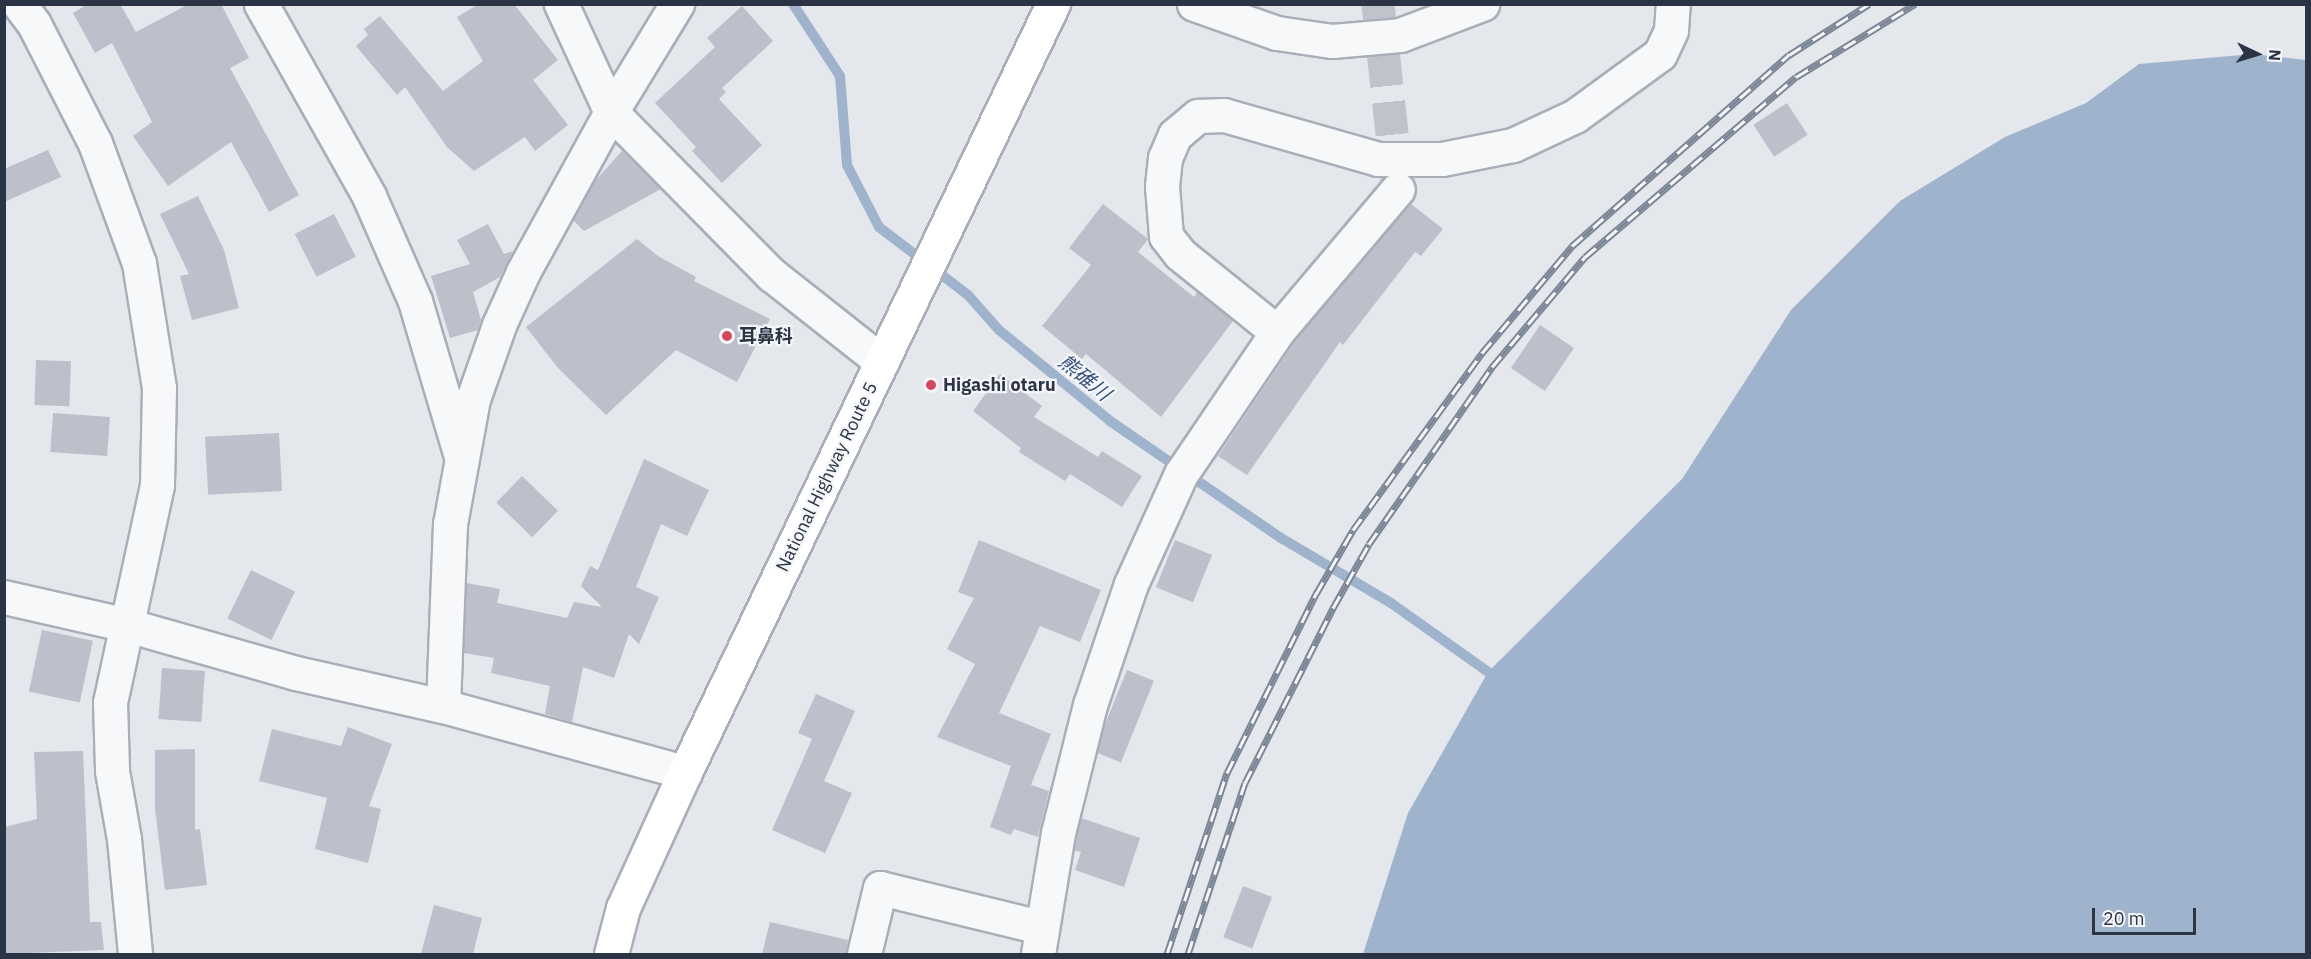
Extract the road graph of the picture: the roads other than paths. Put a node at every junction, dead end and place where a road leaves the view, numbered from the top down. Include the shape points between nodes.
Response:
1 (19, 4) edge
2 (261, 4) edge
3 (561, 4) edge
4 (677, 4) edge
5 (1053, 4) edge
6 (1194, 4) edge
7 (1482, 4) edge
8 (1672, 4) edge
9 (611, 112) junction
10 (1398, 189) dead end
11 (1277, 332) junction
12 (882, 362) junction
13 (461, 458) junction
14 (4, 597) edge
15 (127, 625) junction
16 (442, 706) junction
17 (685, 772) junction
18 (1039, 940) edge
19 (135, 954) edge
20 (611, 954) edge
21 (864, 954) edge

1 - 15 street via 34,24 95,143 139,263 159,388 157,485
2 - 13 street via 383,227 415,301
3 - 9 street
4 - 9 street
5 - 12 highway, National Highway Route 5
6 - 7 street via 1277,33 1332,41 1400,35
8 - 11 street via 1671,30 1660,54 1575,116 1513,145 1442,159 1378,159 1224,115 1198,116 1175,135 1165,158 1162,186 1166,236 1180,254
9 - 12 street via 772,275
9 - 13 street via 523,272 499,325 473,399
10 - 11 street
11 - 18 street via 1181,474 1131,584 1090,705 1058,834
12 - 17 highway, National Highway Route 5
13 - 16 street via 450,524
14 - 15 street
15 - 16 street via 296,673
15 - 19 street via 110,702 112,771 129,874
16 - 17 street
17 - 20 highway, National Highway Route 5 via 623,908
18 - 21 street via 880,888

